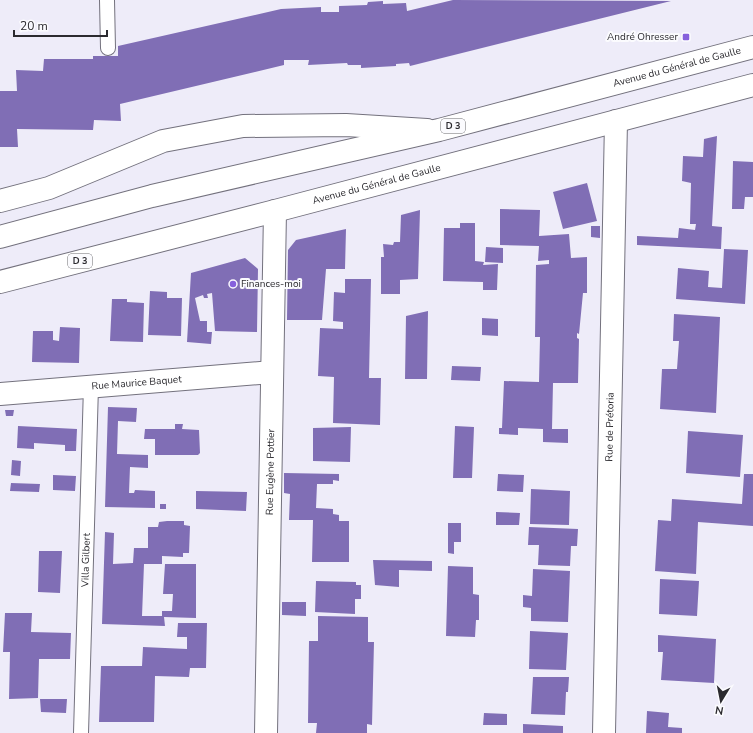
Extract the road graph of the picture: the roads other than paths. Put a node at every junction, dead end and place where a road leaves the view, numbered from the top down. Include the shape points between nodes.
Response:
1 (107, 0) edge
2 (753, 47) edge
3 (108, 48) dead end
4 (753, 85) edge
5 (616, 121) junction
6 (439, 130) junction
7 (0, 201) edge
8 (275, 211) junction
9 (0, 237) edge
10 (0, 282) edge
11 (272, 372) junction
12 (91, 386) junction
13 (0, 394) edge
14 (81, 733) edge
15 (266, 733) edge
16 (604, 733) edge

1 - 3 lane
2 - 6 street, Avenue du Général de Gaulle / D 3
4 - 5 street, Avenue du Général de Gaulle / D 3
5 - 8 street, Avenue du Général de Gaulle / D 3
5 - 16 street, Rue de Prétoria
6 - 7 street, Avenue du Général de Gaulle via 346,125 243,126 163,141 49,188
6 - 9 street, Avenue du Général de Gaulle / D 3 via 152,196
8 - 10 street, Avenue du Général de Gaulle / D 3
8 - 11 street, Rue Eugène Pottier
11 - 12 street, Rue Maurice Baquet
11 - 15 street, Rue Eugène Pottier
12 - 13 street, Rue Maurice Baquet
12 - 14 lane, Villa Gilbert

